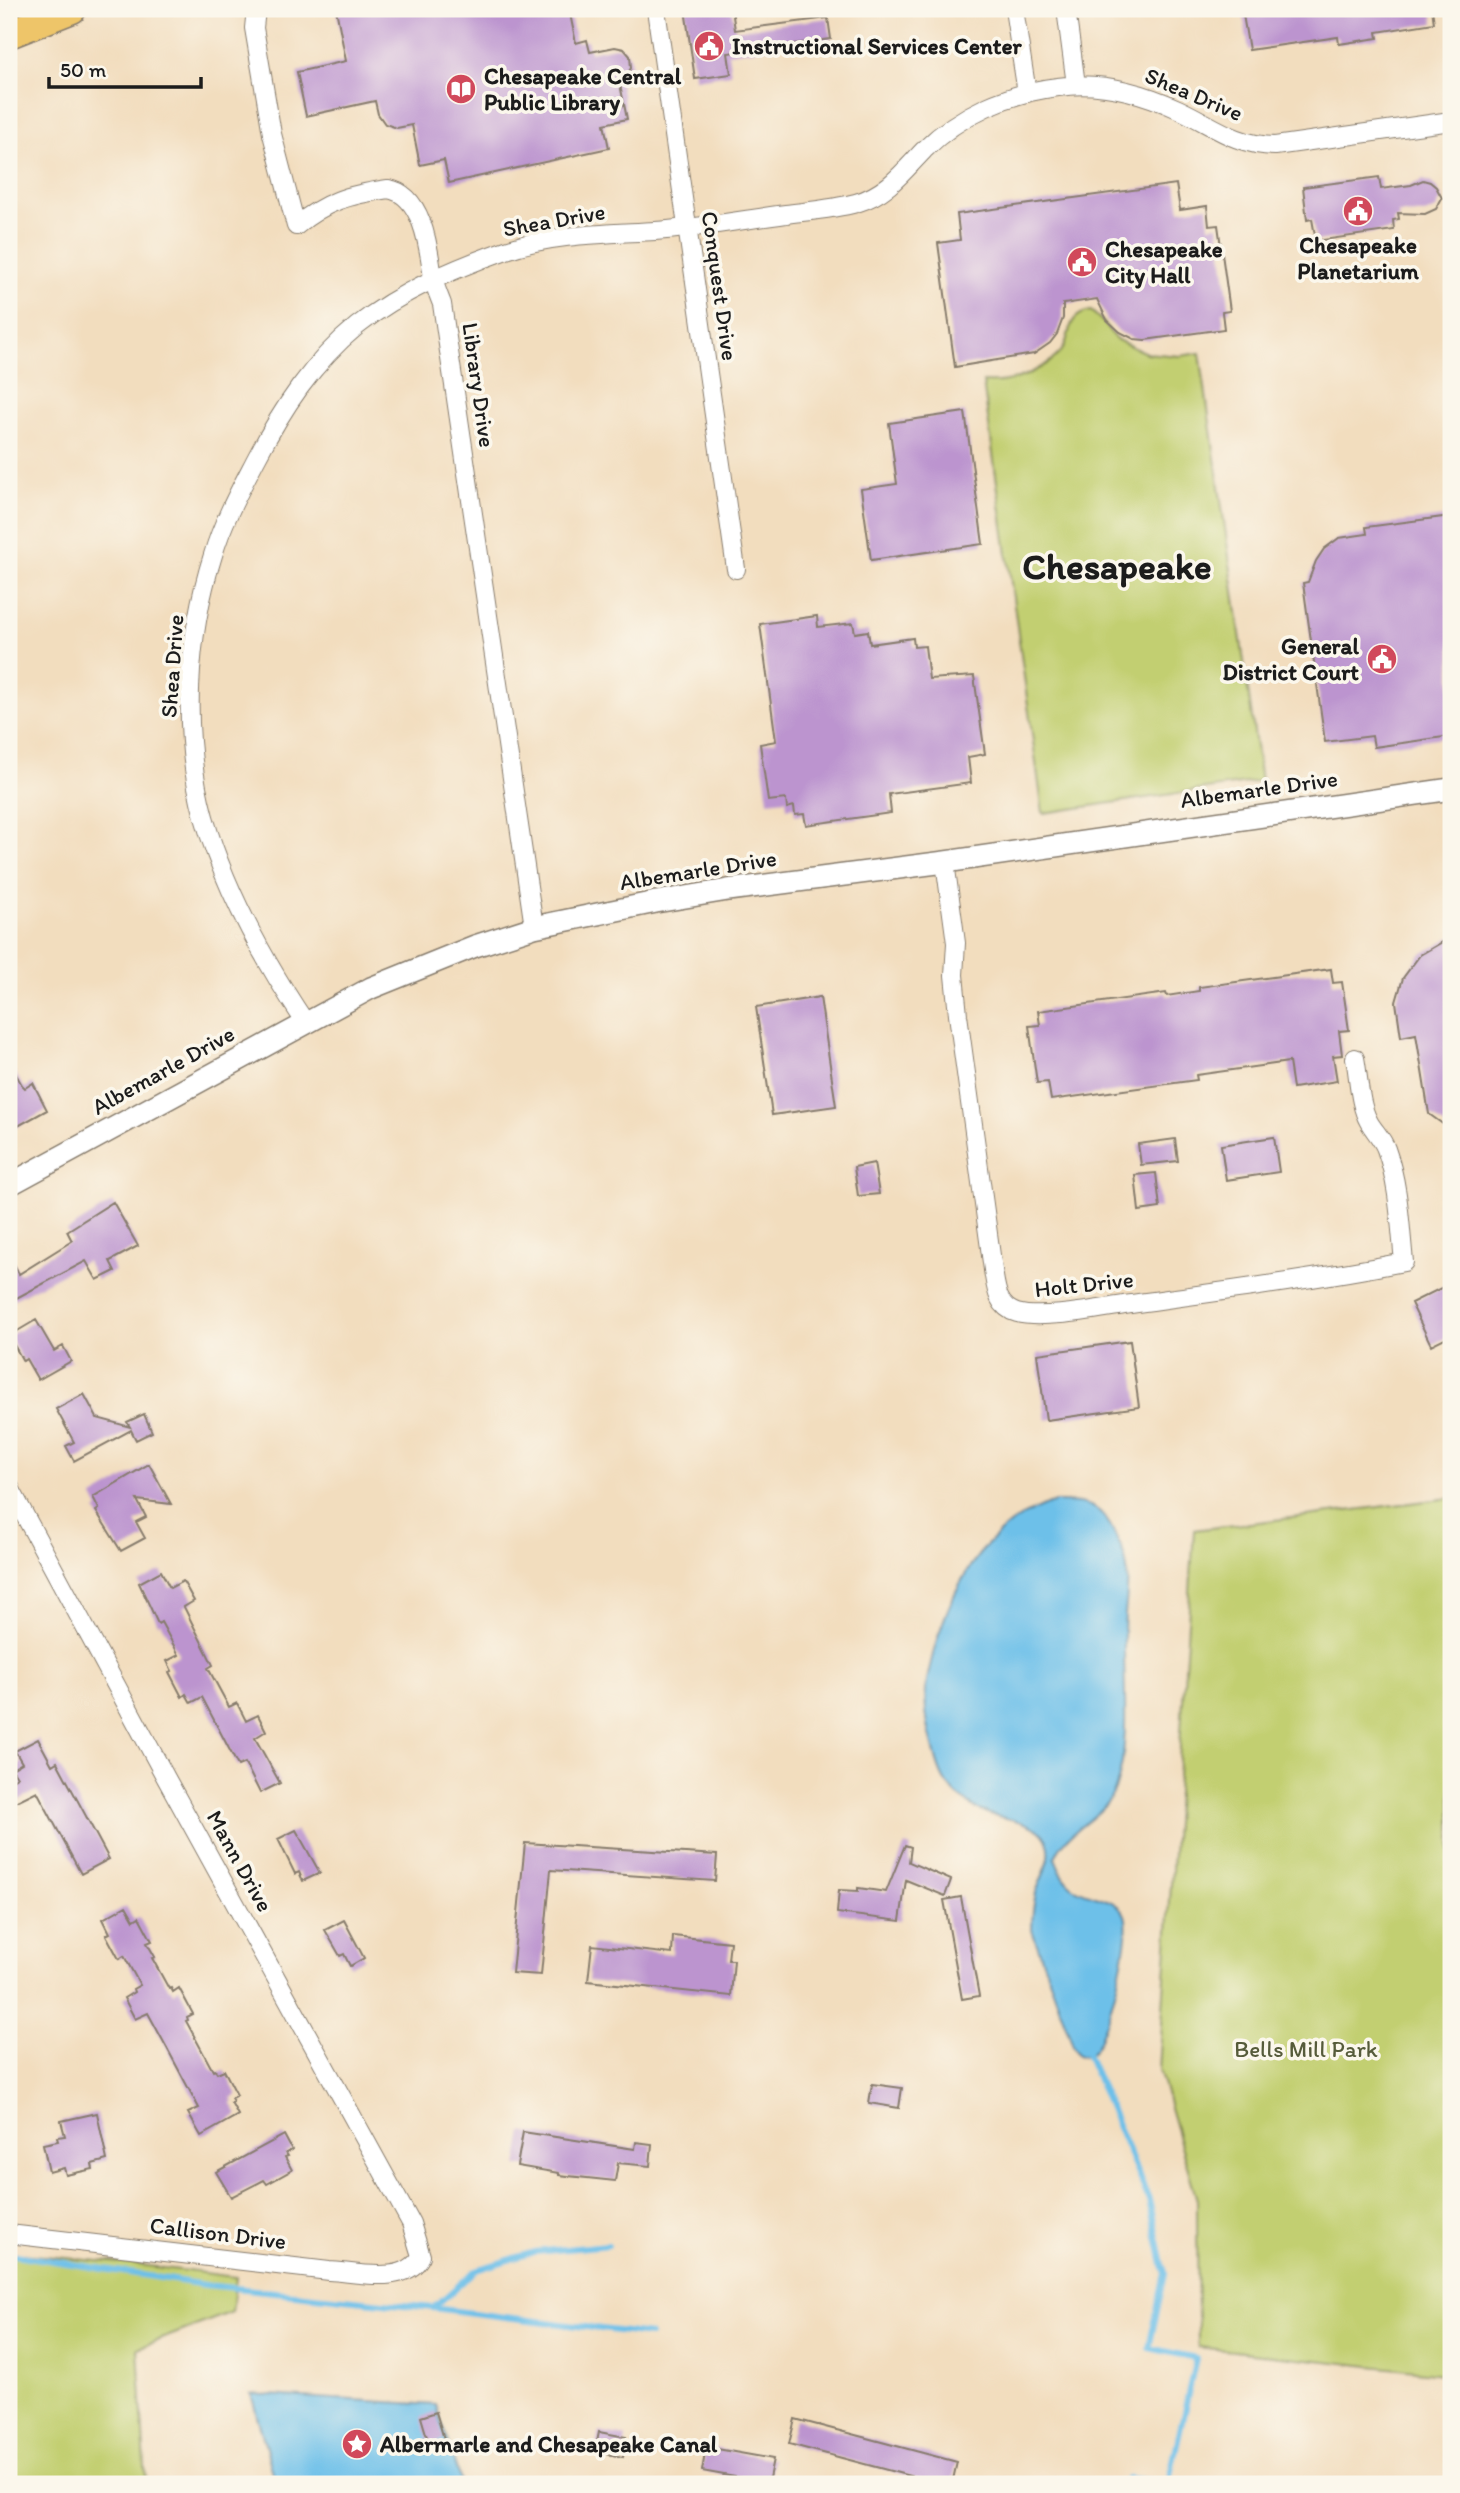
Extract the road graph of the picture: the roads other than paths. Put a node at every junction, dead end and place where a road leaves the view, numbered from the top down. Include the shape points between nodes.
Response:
1 (72, 9) edge
2 (256, 9) edge
3 (656, 9) edge
4 (1014, 9) edge
5 (1066, 9) edge
6 (9, 34) edge
7 (1076, 86) junction
8 (1027, 93) junction
9 (1451, 121) edge
10 (688, 229) junction
11 (434, 279) junction
12 (735, 563) dead end
13 (1451, 789) edge
14 (945, 862) junction
15 (534, 927) junction
16 (305, 1023) junction
17 (1355, 1058) dead end
18 (9, 1185) edge
19 (9, 1486) edge
20 (9, 2234) edge
21 (418, 2262) joint

1 - 6 main road
2 - 11 street, Library Drive via 254,28 272,134 296,226 340,199 394,190 406,198 418,217
3 - 10 street, Conquest Drive
4 - 8 street
5 - 7 street
7 - 8 street, Shea Drive
7 - 9 street, Shea Drive via 1136,92 1223,134 1257,145
8 - 10 street, Shea Drive via 994,103 956,124 924,150 898,180 870,198
10 - 11 street, Shea Drive via 535,243
10 - 12 street, Conquest Drive
11 - 15 street, Library Drive via 442,304
11 - 16 street, Shea Drive via 357,327 295,393 232,503 198,615 190,711 203,814 250,930
13 - 14 street, Albemarle Drive
14 - 15 street, Albemarle Drive via 728,890
14 - 17 street, Holt Drive via 956,943 954,975 993,1270 1000,1301 1009,1310 1031,1315 1091,1309 1404,1262 1396,1187 1387,1150 1364,1109
15 - 16 street, Albemarle Drive via 416,968
16 - 18 street, Albemarle Drive
19 - 21 street, Mann Drive via 411,2223 421,2251
20 - 21 street, Callison Drive via 341,2272 396,2274

